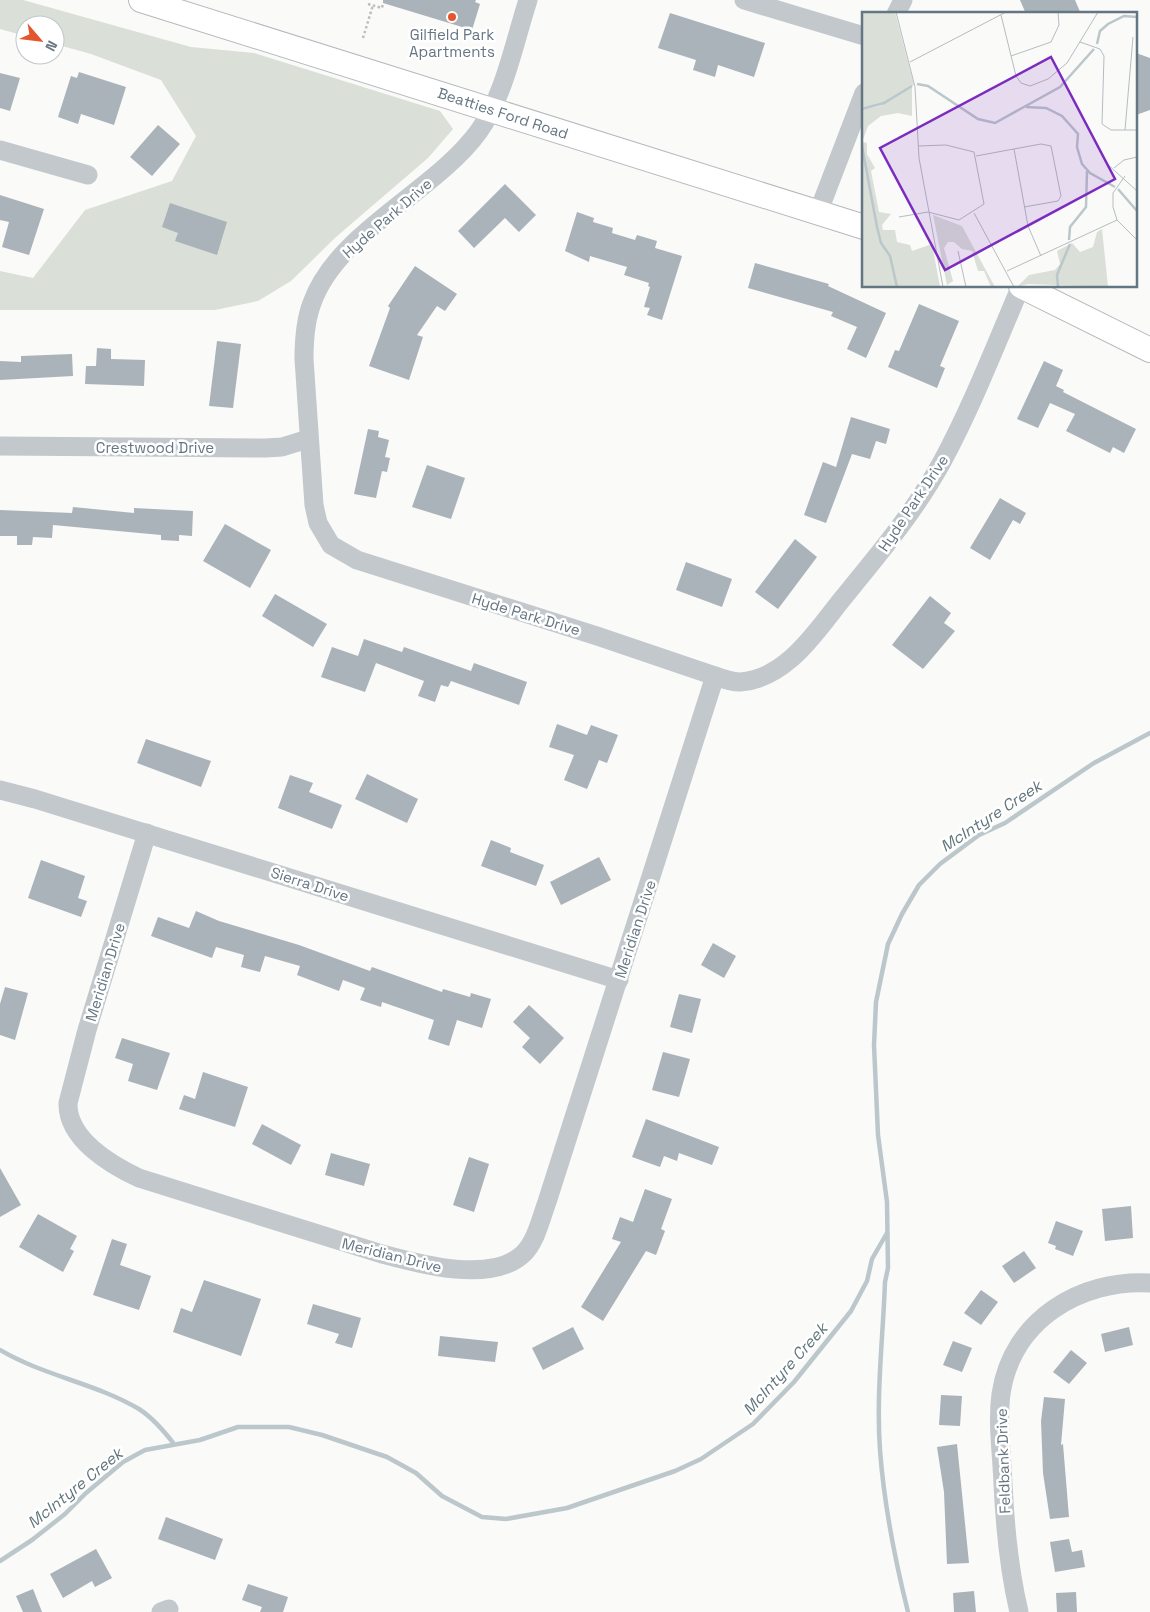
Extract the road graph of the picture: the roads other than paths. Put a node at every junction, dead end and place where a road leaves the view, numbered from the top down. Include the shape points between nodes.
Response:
1 (141, 0) edge
2 (528, 0) edge
3 (744, 0) edge
4 (903, 0) edge
5 (897, 12) edge
6 (862, 35) edge
7 (862, 99) edge
8 (493, 110) junction
9 (0, 150) edge
10 (88, 175) dead end
11 (818, 213) junction
12 (862, 226) edge
13 (1020, 288) edge
14 (1025, 288) edge
15 (1150, 350) edge
16 (308, 440) junction
17 (0, 446) edge
18 (715, 676) junction
19 (0, 790) edge
20 (147, 833) junction
21 (619, 980) junction
22 (1150, 1283) edge
23 (1018, 1612) edge

1 - 8 main road, Beatties Ford Road
2 - 8 street, Hyde Park Drive
3 - 6 street
4 - 5 street
7 - 11 street
8 - 11 main road, Beatties Ford Road
8 - 16 street, Hyde Park Drive via 461,153 358,240 324,279 312,301 304,336
9 - 10 street
11 - 12 main road, Beatties Ford Road
13 - 18 street, Hyde Park Drive via 943,460 886,545 813,636 782,665 754,679 734,681
14 - 15 main road
16 - 17 street, Crestwood Drive via 265,448
16 - 18 street, Hyde Park Drive via 318,523 324,536 340,552 394,573
18 - 21 street, Meridian Drive
19 - 20 street, Sierra Drive
20 - 21 street, Sierra Drive
20 - 21 street, Meridian Drive via 87,1030 68,1110 81,1135 102,1158 139,1178 179,1192 419,1264 478,1269 512,1262 524,1253 544,1210
22 - 23 street, Feldbank Drive via 1100,1286 1064,1302 1029,1332 1009,1365 1001,1395 1000,1424 1009,1556

